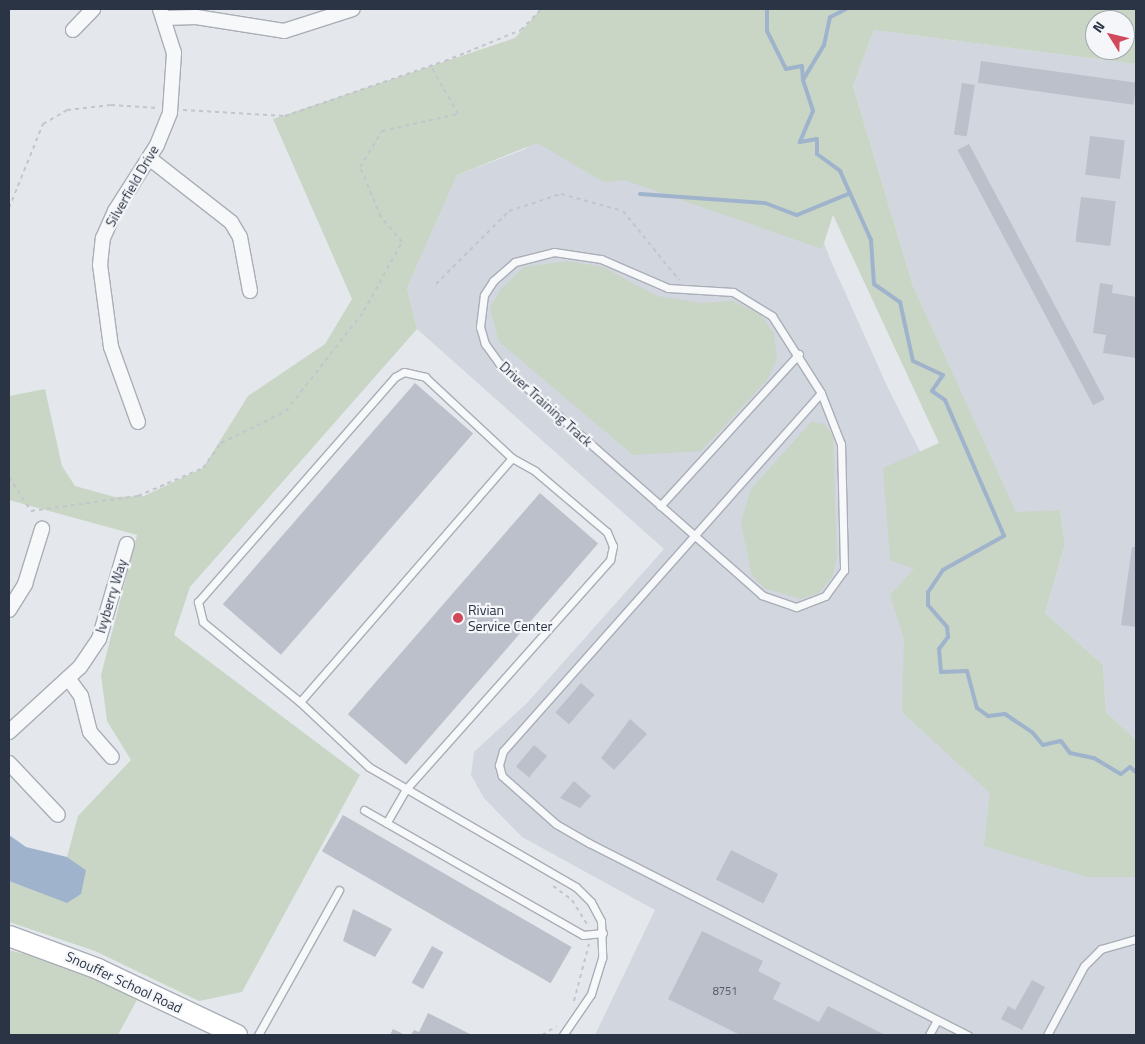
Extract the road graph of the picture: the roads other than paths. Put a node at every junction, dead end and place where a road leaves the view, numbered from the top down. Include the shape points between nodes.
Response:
1 (93, 9) edge
2 (353, 9) edge
3 (337, 11) edge
4 (163, 14) edge
5 (74, 30) dead end
6 (149, 158) junction
7 (250, 291) dead end
8 (799, 354) junction
9 (821, 393) junction
10 (138, 422) dead end
11 (512, 458) junction
12 (660, 506) junction
13 (42, 529) dead end
14 (693, 537) junction
15 (127, 544) dead end
16 (9, 610) edge
17 (68, 678) junction
18 (300, 702) junction
19 (9, 732) edge
20 (112, 757) dead end
21 (9, 763) edge
22 (406, 789) junction
23 (364, 810) dead end
24 (58, 815) dead end
25 (386, 823) junction
26 (339, 890) dead end
27 (603, 933) junction
28 (9, 936) edge
29 (1136, 939) edge
30 (937, 1020) junction
31 (237, 1035) edge
32 (258, 1035) edge
33 (563, 1035) edge
34 (929, 1035) edge
35 (968, 1035) edge
36 (1047, 1035) edge

1 - 5 street
2 - 3 street
3 - 4 street via 284,31
4 - 6 street, Silverfield Drive via 174,53 170,109
6 - 7 street via 231,222 240,237
6 - 10 street, Silverfield Drive via 115,211 103,238 100,265 111,347
8 - 9 lane, Driver Training Track
8 - 12 lane
8 - 12 lane, Driver Training Track via 772,316 748,298 732,292 689,291 646,281 594,257 554,252 534,255 503,270 493,281 479,309 485,344 499,363
9 - 14 lane
9 - 14 lane, Driver Training Track via 841,444 847,544 838,584 811,604 779,605
11 - 18 lane
11 - 18 lane via 425,378 404,372 395,377 204,593 197,612 203,622
11 - 22 lane via 535,472 607,532 613,546 610,560
12 - 14 lane, Driver Training Track
13 - 16 street via 21,594
14 - 30 lane via 503,751 502,776 556,824 589,843
15 - 17 street, Ivyberry Way via 99,639
17 - 19 street, Ivyberry Way
17 - 20 street via 81,696 90,732
18 - 22 lane via 369,767
21 - 24 street
22 - 25 lane
22 - 27 lane via 576,887 591,902
23 - 25 lane
25 - 27 lane via 583,934
26 - 32 lane
27 - 33 lane via 602,958 591,994
28 - 31 main road, Snouffer School Road via 98,968
29 - 36 lane via 1101,949 1084,966
30 - 34 lane
30 - 35 lane

